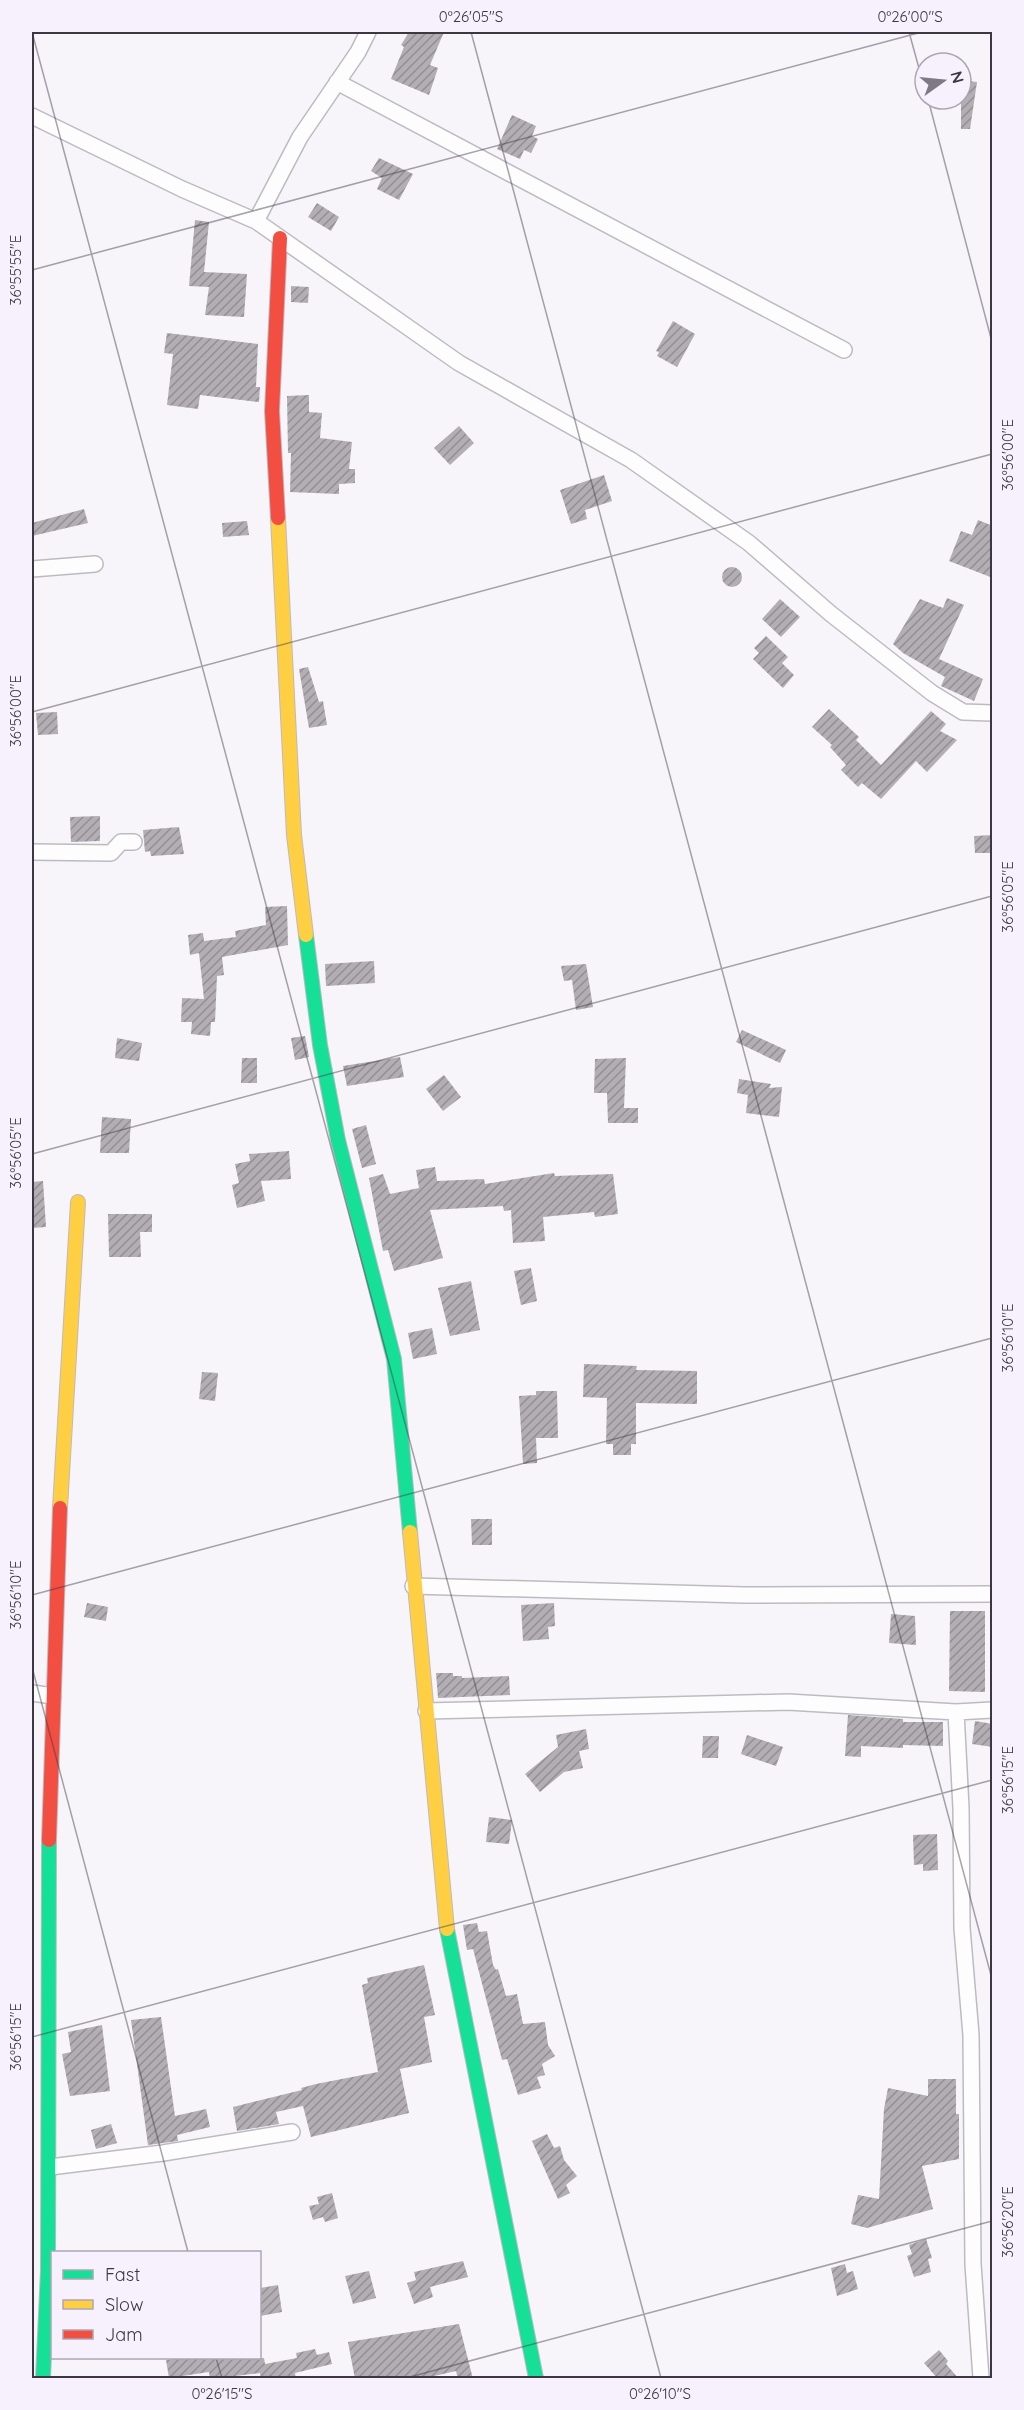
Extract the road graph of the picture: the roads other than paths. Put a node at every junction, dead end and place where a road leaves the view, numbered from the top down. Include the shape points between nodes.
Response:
1 (368, 32) edge
2 (337, 82) junction
3 (32, 116) edge
4 (256, 221) junction
5 (280, 238) junction
6 (844, 350) dead end
7 (95, 564) dead end
8 (32, 569) edge
9 (993, 713) edge
10 (134, 842) dead end
11 (32, 852) edge
12 (78, 1202) dead end
13 (413, 1586) junction
14 (993, 1594) edge
15 (32, 1693) edge
16 (53, 1696) junction
17 (993, 1710) edge
18 (426, 1711) junction
19 (956, 1712) junction
20 (292, 2132) dead end
21 (50, 2167) junction
22 (43, 2379) edge
23 (536, 2379) edge
24 (981, 2379) edge

1 - 2 street
2 - 4 street via 303,131
2 - 6 street
3 - 4 street
4 - 5 street
5 - 9 street via 459,363 640,466 749,543 932,693 963,712
5 - 13 street via 272,411 294,835 322,1055 338,1140 394,1359
7 - 8 street
10 - 11 street via 121,842 111,853
12 - 16 street via 62,1424
13 - 14 street via 744,1595
13 - 18 street
15 - 16 street
16 - 21 street via 47,1952
17 - 19 street
18 - 19 street via 788,1702
18 - 23 street via 444,1912
19 - 24 street via 962,1928 971,2035 973,2264
20 - 21 street
21 - 22 street

